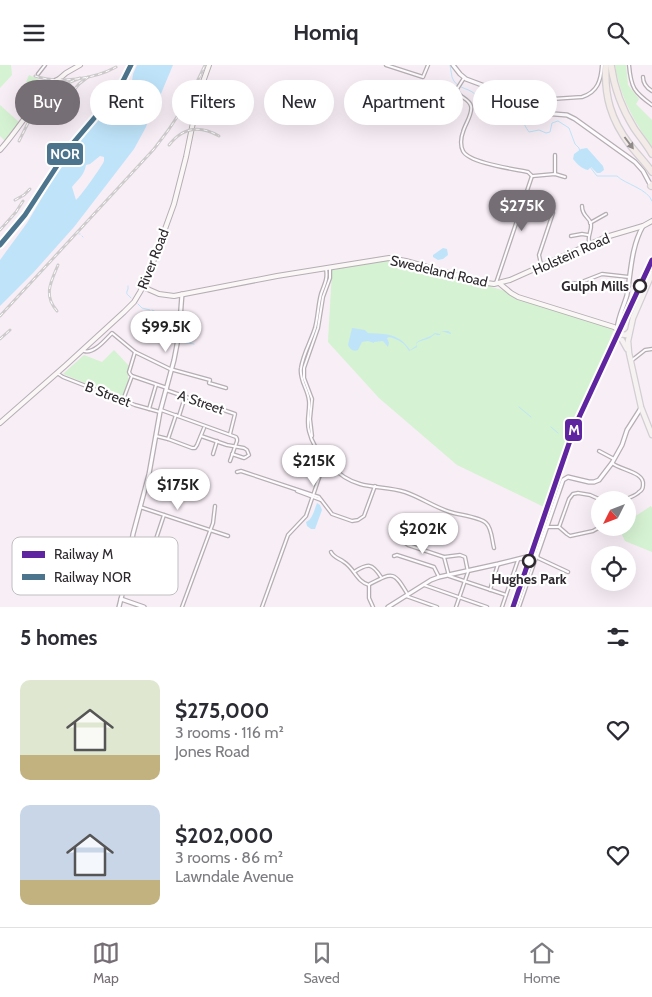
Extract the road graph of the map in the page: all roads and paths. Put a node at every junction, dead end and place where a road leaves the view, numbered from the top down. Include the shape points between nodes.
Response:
1 (45, 65) edge
2 (80, 65) edge
3 (209, 65) edge
4 (386, 65) edge
5 (428, 65) edge
6 (453, 65) edge
7 (602, 65) edge
8 (606, 65) edge
9 (612, 65) edge
10 (629, 65) edge
11 (38, 74) dead end
12 (643, 77) dead end
13 (464, 78) junction
14 (473, 82) edge
15 (652, 91) edge
16 (557, 99) edge
17 (652, 105) edge
18 (557, 114) edge
19 (0, 150) edge
20 (652, 150) edge
21 (652, 154) edge
22 (555, 155) dead end
23 (652, 171) edge
24 (555, 174) junction
25 (532, 176) junction
26 (565, 177) dead end
27 (652, 186) edge
28 (524, 199) junction
29 (582, 206) dead end
30 (606, 213) dead end
31 (652, 221) edge
32 (590, 223) junction
33 (643, 226) junction
34 (588, 235) junction
35 (571, 237) dead end
36 (590, 245) junction
37 (541, 267) junction
38 (328, 268) junction
39 (652, 274) edge
40 (629, 277) junction
41 (498, 284) junction
42 (568, 284) dead end
43 (143, 287) junction
44 (152, 291) junction
45 (182, 294) junction
46 (138, 296) junction
47 (618, 321) junction
48 (611, 326) junction
49 (629, 332) junction
50 (619, 333) junction
51 (628, 341) junction
52 (652, 349) edge
53 (83, 350) junction
54 (136, 353) junction
55 (628, 353) junction
56 (631, 361) junction
57 (172, 369) junction
58 (57, 373) junction
59 (132, 375) junction
60 (156, 384) junction
61 (226, 388) dead end
62 (166, 389) junction
63 (186, 397) junction
64 (123, 400) junction
65 (641, 407) junction
66 (149, 409) junction
67 (160, 411) junction
68 (177, 416) junction
69 (0, 423) edge
70 (204, 428) dead end
71 (230, 434) junction
72 (652, 435) edge
73 (156, 436) junction
74 (201, 436) junction
75 (168, 439) junction
76 (217, 441) junction
77 (235, 447) junction
78 (598, 451) dead end
79 (213, 454) dead end
80 (232, 454) junction
81 (230, 461) dead end
82 (613, 461) junction
83 (329, 464) junction
84 (237, 471) dead end
85 (374, 486) junction
86 (636, 494) edge
87 (312, 496) junction
88 (591, 496) edge
89 (140, 507) junction
90 (215, 507) dead end
91 (164, 515) junction
92 (546, 527) junction
93 (559, 527) junction
94 (210, 530) junction
95 (591, 531) edge
96 (228, 536) dead end
97 (132, 537) edge
98 (156, 537) edge
99 (405, 543) dead end
100 (494, 548) dead end
101 (331, 552) dead end
102 (394, 555) dead end
103 (536, 555) junction
104 (444, 557) junction
105 (518, 559) junction
106 (498, 564) junction
107 (468, 570) junction
108 (354, 572) junction
109 (568, 572) dead end
110 (448, 574) junction
111 (381, 577) junction
112 (439, 577) junction
113 (465, 581) junction
114 (369, 585) junction
115 (424, 585) junction
116 (490, 590) junction
117 (123, 595) edge
118 (506, 595) junction
119 (407, 596) junction
120 (459, 597) junction
121 (122, 599) junction
122 (119, 607) edge
123 (144, 607) edge
124 (182, 607) edge
125 (262, 607) edge
126 (373, 607) edge
127 (388, 607) edge
128 (437, 607) edge
129 (456, 607) edge
130 (488, 607) edge
131 (502, 607) edge
132 (519, 607) edge

1 - 11 street
2 - 19 main road via 45,92
3 - 43 main road, River Road via 198,97 177,193
4 - 5 street via 423,77
6 - 13 street
7 - 16 street via 601,80 588,95
8 -> 23 highway via 605,85 613,118 629,144
9 - 20 highway via 622,100
9 - 21 highway via 624,110
10 - 17 street via 636,92
12 - 15 street via 645,85
13 - 14 street
13 - 25 street via 457,88 458,95 469,102 471,109 462,137 464,153 480,162 528,172
18 - 27 street via 576,119 635,162
22 - 24 street
24 - 25 street
24 - 26 street
25 - 28 street
28 - 37 street via 549,207 553,213 540,255
28 - 41 street
29 - 32 street
30 - 32 street
31 - 33 main road, Holstein Road
32 - 34 street
33 - 36 main road, Holstein Road
33 - 40 street via 636,239
34 - 35 street
34 - 36 street
36 - 37 main road, Holstein Road
37 - 41 main road, Holstein Road
38 - 41 main road, Swedeland Road via 393,259
38 - 45 main road, Swedeland Road
38 - 83 street via 330,277 304,377 312,399 312,440
39 - 49 main road
40 - 42 street via 602,274
40 - 47 street
41 - 48 main road, Swedeland Road via 518,297
43 - 44 main road, Swedeland Road
43 - 46 main road, River Road
44 - 45 main road, Swedeland Road via 167,296
44 - 46 main road
45 - 57 street
46 - 53 main road, River Road
47 - 48 street
47 - 50 street
48 - 50 main road, Swedeland Road
49 - 50 main road via 626,335
49 - 51 main road
50 - 51 main road, Swedeland Road
50 - 55 main road
51 - 55 main road
52 - 56 street
53 - 54 street via 91,351 112,333
53 - 58 main road, River Road
54 - 57 street
54 - 59 street via 128,372
55 - 56 main road
56 - 65 main road
57 - 61 street
57 - 62 street
58 - 64 street, B Street
58 - 69 main road, River Road
59 - 60 street, A Street
59 - 64 street
60 - 62 street, A Street
60 - 66 street
62 - 63 street, A Street
62 - 67 street
63 - 68 street
63 - 71 street, A Street via 235,413
64 - 66 street, B Street
65 - 72 main road
65 - 82 street
66 - 67 street, B Street
67 - 68 street, B Street
67 - 73 street
68 - 71 street, B Street
68 - 75 street
70 - 74 street
71 - 77 street via 237,439
73 - 75 street
73 - 89 street
74 - 75 street via 195,448
74 - 76 street
76 - 77 street
76 - 79 street
77 - 80 street
77 - 80 street via 244,449 249,455 244,458
78 - 82 street
80 - 81 street
82 - 86 street via 617,467 641,477 643,485
82 - 92 street via 601,478 594,482 570,477 564,479
83 - 85 street via 347,479
83 - 87 street via 320,475
84 - 87 street
85 - 87 street via 365,514 358,520 351,521 332,514 319,497
85 - 100 street via 404,492 444,510 484,521
87 - 125 street via 306,517 288,535
88 - 93 street via 573,494
89 - 91 street
89 - 97 street
90 - 94 street
91 - 94 street
91 - 98 street
92 - 93 street
92 - 103 street
93 - 95 street via 570,536
94 - 96 street
94 - 124 street
99 - 104 street
101 - 108 street
102 - 112 street via 434,567
103 - 105 street
103 - 109 street
103 - 132 street
104 - 107 street via 463,555
104 - 110 street
105 - 106 street
105 - 118 street
106 - 107 street
106 - 116 street
107 - 110 street
107 - 113 street
108 - 111 street via 370,566
108 - 114 street
110 - 112 street
110 - 113 street
111 - 114 street
111 - 119 street via 389,575 396,578
112 - 115 street
113 - 116 street
113 - 120 street
114 - 126 street via 369,599
115 - 119 street
115 - 120 street
116 - 118 street
117 - 121 street
118 - 131 street
119 - 127 street
119 - 128 street
120 - 129 street
120 - 130 street
121 - 122 street
121 - 123 street

